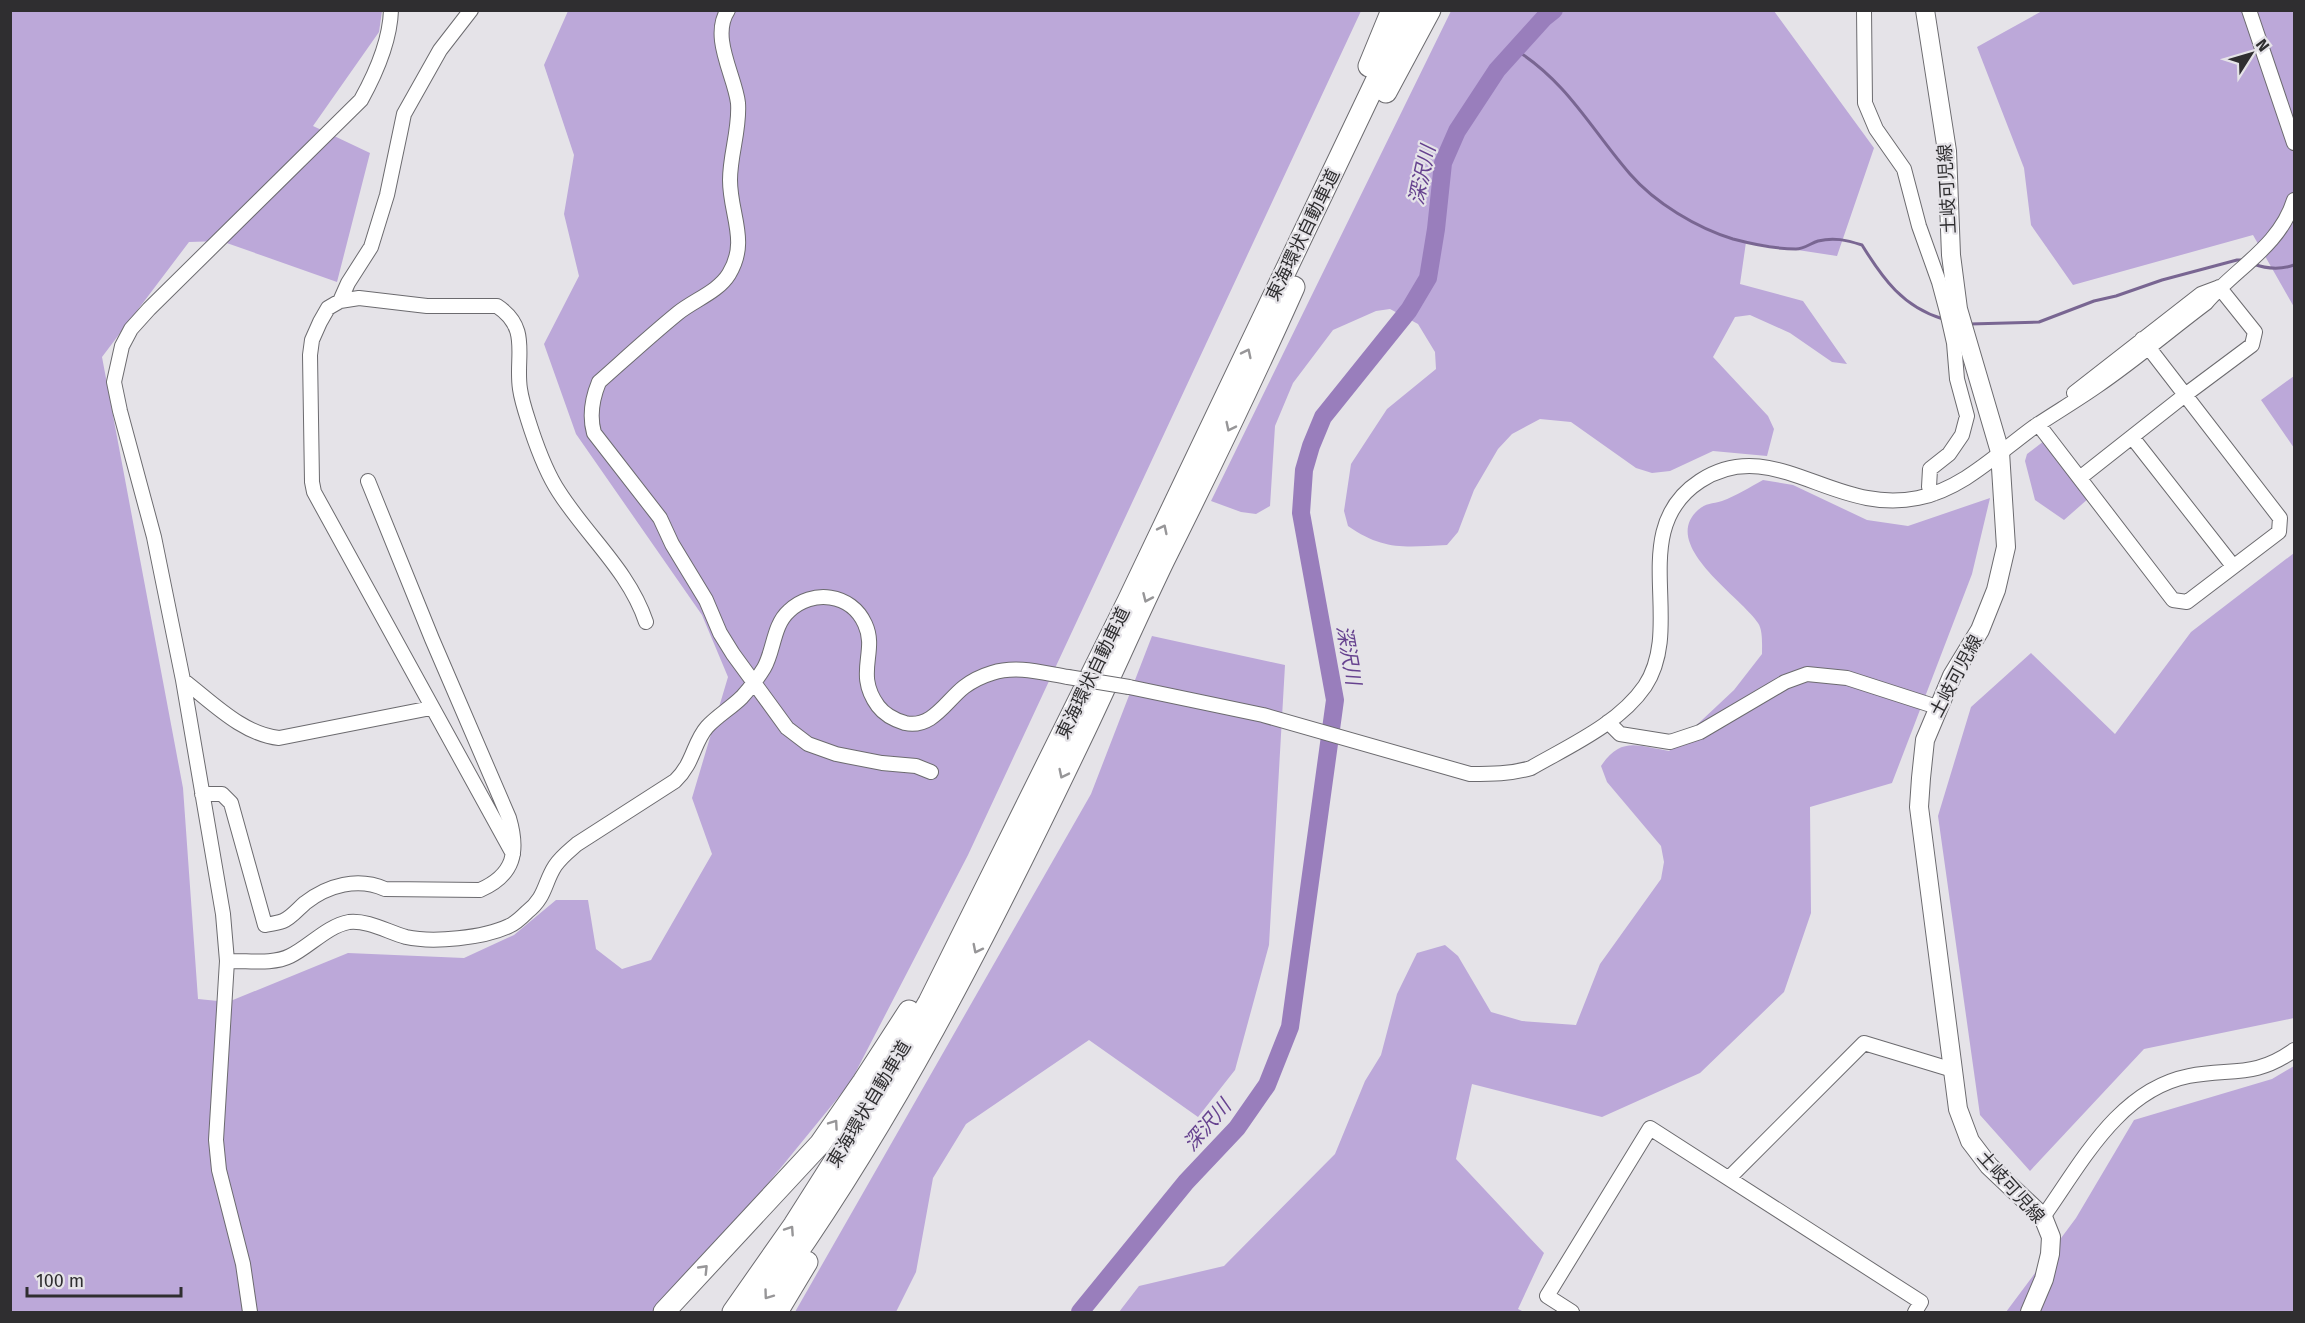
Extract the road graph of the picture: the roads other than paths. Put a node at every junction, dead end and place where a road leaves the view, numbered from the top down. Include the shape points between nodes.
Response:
1 (391, 10) edge
2 (471, 10) edge
3 (728, 10) edge
4 (1392, 10) edge
5 (1410, 10) edge
6 (1421, 10) edge
7 (1430, 10) edge
8 (1864, 10) edge
9 (1926, 10) edge
10 (2249, 10) edge
11 (1385, 95) junction
12 (2295, 143) edge
13 (2295, 200) edge
14 (1283, 278) junction
15 (2219, 287) junction
16 (340, 301) junction
17 (1953, 311) junction
18 (1960, 343) junction
19 (2145, 343) junction
20 (2185, 395) junction
21 (2038, 424) junction
22 (2132, 437) junction
23 (2001, 452) junction
24 (2081, 477) junction
25 (368, 481) dead end
26 (1935, 493) junction
27 (2233, 566) junction
28 (646, 622) dead end
29 (183, 680) junction
30 (753, 683) junction
31 (1937, 707) junction
32 (431, 708) junction
33 (1608, 722) junction
34 (931, 772) dead end
35 (202, 794) junction
36 (1027, 806) junction
37 (513, 854) junction
38 (227, 961) junction
39 (2295, 1050) edge
40 (1953, 1070) junction
41 (909, 1074) junction
42 (1729, 1178) junction
43 (2043, 1217) junction
44 (250, 1312) edge
45 (664, 1312) edge
46 (733, 1312) edge
47 (755, 1312) edge
48 (777, 1312) edge
49 (1572, 1312) edge
50 (1915, 1312) edge
51 (2030, 1312) edge

1 - 29 street via 387,39 361,100 149,309 122,346 114,382 154,537
2 - 16 street via 440,50 404,114 387,195 370,247
3 - 30 street via 722,33 738,117 730,182 737,220 737,254 729,275 720,285 681,311 599,382 591,420 594,433 660,518 720,633
4 - 14 highway
5 - 14 highway, 東海環状自動車道
6 - 11 highway, 東海環状自動車道
7 - 11 highway
8 - 17 street via 1865,103 1876,129 1904,170 1919,226
9 - 17 main road, 土岐可児線 via 1947,151
10 - 12 street
11 -> 41 highway, 東海環状自動車道 via 1064,773 958,987
13 - 15 street via 2279,233
36 -> 14 highway, 東海環状自動車道
15 - 19 street via 2206,303
15 - 20 street via 2255,332 2252,345
16 - 28 street via 359,298 427,306 497,306 506,312 517,328 520,387 537,448 558,491 626,580
16 - 32 street via 327,308 309,355 314,492
17 - 18 main road, 土岐可児線
18 - 23 main road, 土岐可児線
18 - 26 street via 1957,379 1967,416 1962,435 1949,454 1930,468 1929,487
19 - 20 street
19 - 21 street via 2099,385
20 - 22 street
20 - 27 street via 2280,518 2279,532
21 - 23 street
21 - 24 street
22 - 24 street
22 - 27 street
23 - 26 street via 1968,477
23 - 31 main road, 土岐可児線 via 2006,547 1996,590 1980,630
24 - 27 street via 2173,600 2187,602
25 - 37 street via 509,818 514,835
26 - 33 street via 1917,498 1867,498 1765,466 1745,465 1700,481 1681,498 1660,543 1660,634 1656,660 1645,685
29 - 32 street via 246,727 269,737
29 - 35 street
30 - 33 street, bridge via 764,668 788,611 803,600 821,596 839,599 856,610 867,633 865,680 871,696 881,710 907,723 922,722 940,712 978,678 1020,669 1263,715 1470,774 1531,768
30 - 34 street via 787,728 808,744 836,754 882,764 916,766
30 - 38 street via 706,728 684,772 563,856 553,868 543,895 511,925 491,933 430,940 349,922 277,961
31 - 33 street via 1847,678 1806,674 1785,682 1700,732 1670,742 1620,734
31 - 40 main road, 土岐可児線 via 1924,740 1919,807
32 - 37 street
35 - 37 street via 222,794 231,803 265,925 285,921 327,889 354,883 385,889 480,890 503,876
35 - 38 street via 223,914
45 -> 36 highway via 820,1144 901,1024
46 -> 36 highway, 東海環状自動車道 via 794,1225 897,1058 967,929
38 - 44 street via 216,1140
39 - 43 street via 2273,1064 2247,1071 2188,1076 2140,1097 2109,1125
40 - 42 street via 1864,1043
40 - 43 main road, 土岐可児線 via 1958,1109 1970,1141 1989,1166
41 -> 47 highway, 東海環状自動車道 via 826,1209
41 - 48 highway via 864,1165
42 - 49 street via 1650,1128 1547,1296
42 - 50 street via 1921,1302
43 - 51 main road, 土岐可児線 via 2051,1237 2050,1254

